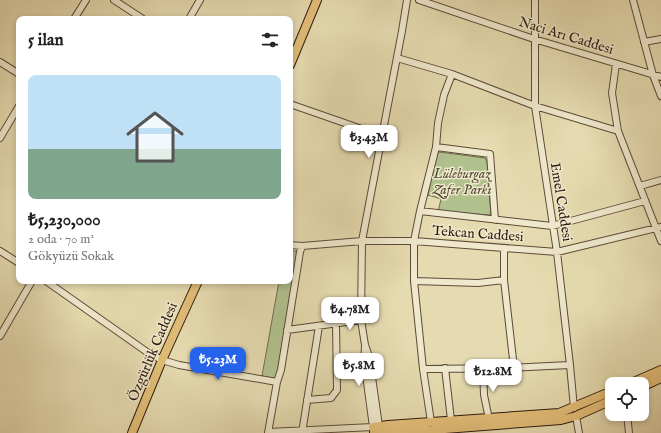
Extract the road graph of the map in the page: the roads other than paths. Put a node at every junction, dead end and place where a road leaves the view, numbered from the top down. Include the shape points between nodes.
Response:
1 (86, 0) edge
2 (114, 0) edge
3 (200, 0) edge
4 (318, 0) edge
5 (407, 0) edge
6 (419, 0) edge
7 (535, 0) edge
8 (633, 0) edge
9 (76, 16) edge
10 (138, 16) edge
11 (191, 16) edge
12 (534, 39) junction
13 (661, 40) edge
14 (644, 42) junction
15 (397, 58) junction
16 (293, 59) edge
17 (0, 62) edge
18 (616, 64) junction
19 (16, 72) edge
20 (452, 74) junction
21 (654, 75) junction
22 (661, 77) edge
23 (661, 96) edge
24 (293, 105) edge
25 (535, 106) junction
26 (16, 111) edge
27 (618, 130) junction
28 (382, 136) junction
29 (0, 138) edge
30 (436, 147) junction
31 (661, 180) edge
32 (640, 186) junction
33 (645, 201) junction
34 (420, 211) junction
35 (495, 220) junction
36 (552, 226) junction
37 (658, 228) edge
38 (362, 241) junction
39 (414, 241) junction
40 (661, 241) edge
41 (293, 245) edge
42 (302, 246) junction
43 (504, 248) junction
44 (0, 251) edge
45 (556, 252) junction
46 (16, 261) edge
47 (504, 280) junction
48 (414, 281) junction
49 (30, 284) edge
50 (50, 284) edge
51 (197, 284) edge
52 (361, 320) junction
53 (336, 324) junction
54 (320, 326) junction
55 (287, 330) junction
56 (0, 336) edge
57 (162, 360) junction
58 (570, 365) junction
59 (445, 368) junction
60 (484, 368) junction
61 (514, 368) junction
62 (424, 369) junction
63 (661, 370) edge
64 (645, 377) edge
65 (661, 378) edge
66 (277, 382) junction
67 (649, 383) edge
68 (605, 395) edge
69 (308, 400) junction
70 (605, 402) edge
71 (575, 412) junction
72 (451, 420) junction
73 (628, 421) edge
74 (489, 426) edge
75 (431, 428) edge
76 (377, 430) edge
77 (302, 431) edge
78 (132, 433) edge
79 (268, 433) edge
80 (579, 433) edge
81 (629, 433) edge

1 - 9 street
2 - 10 street
3 - 11 street
4 - 16 main road
5 - 15 street
6 - 12 street, Naci Arı Caddesi
7 - 12 street, Emel Caddesi
8 - 14 street
12 - 18 street, Naci Arı Caddesi
12 - 25 street, Emel Caddesi
13 - 14 street
14 - 21 street
15 - 20 street
15 - 28 street
17 - 19 street
18 - 21 street, Naci Arı Caddesi
18 - 27 street via 612,93
20 - 25 street
20 - 30 street via 444,94
21 - 22 street, Naci Arı Caddesi
21 - 23 street
24 - 28 street
25 - 27 street
25 - 36 street, Emel Caddesi
26 - 29 street
27 - 32 street
28 - 38 street
30 - 34 street
30 - 35 street via 490,154
31 - 32 street
32 - 33 street
33 - 36 street
33 - 37 street
34 - 35 street
34 - 39 street
35 - 36 street
36 - 45 street, Emel Caddesi
37 - 40 street
37 - 45 street, Tekcan Caddesi
38 - 39 street, Tekcan Caddesi
38 - 42 street, Tekcan Caddesi
38 - 52 street
39 - 43 street, Tekcan Caddesi
39 - 48 street
41 - 42 street, Tekcan Caddesi
42 - 55 street
43 - 45 street, Tekcan Caddesi
43 - 47 street
44 - 46 street
45 - 58 street, Emel Caddesi
47 - 48 street via 478,283
47 - 61 street
48 - 62 street
49 - 56 street
50 - 57 street
51 - 57 main road, Özgürlük Caddesi
52 - 53 street
52 - 76 street via 365,345 364,360
53 - 54 street
53 - 69 street via 337,390 331,398
54 - 55 street
54 - 69 street
55 - 66 street
57 - 66 street
57 - 78 main road, Özgürlük Caddesi
58 - 61 street
58 - 71 street, Emel Caddesi
59 - 60 street
59 - 62 street
59 - 72 street
60 - 61 street
60 - 74 street via 484,395
62 - 75 street
63 - 64 main road
65 - 67 main road
66 - 79 street
68 - 71 main road
69 - 77 street
70 - 71 main road
71 - 74 main road via 561,420
71 - 80 street, Emel Caddesi
72 - 74 main road
72 - 75 main road
73 - 81 street
74 - 75 main road
75 - 76 main road
76 - 77 street via 362,428
77 - 79 street

